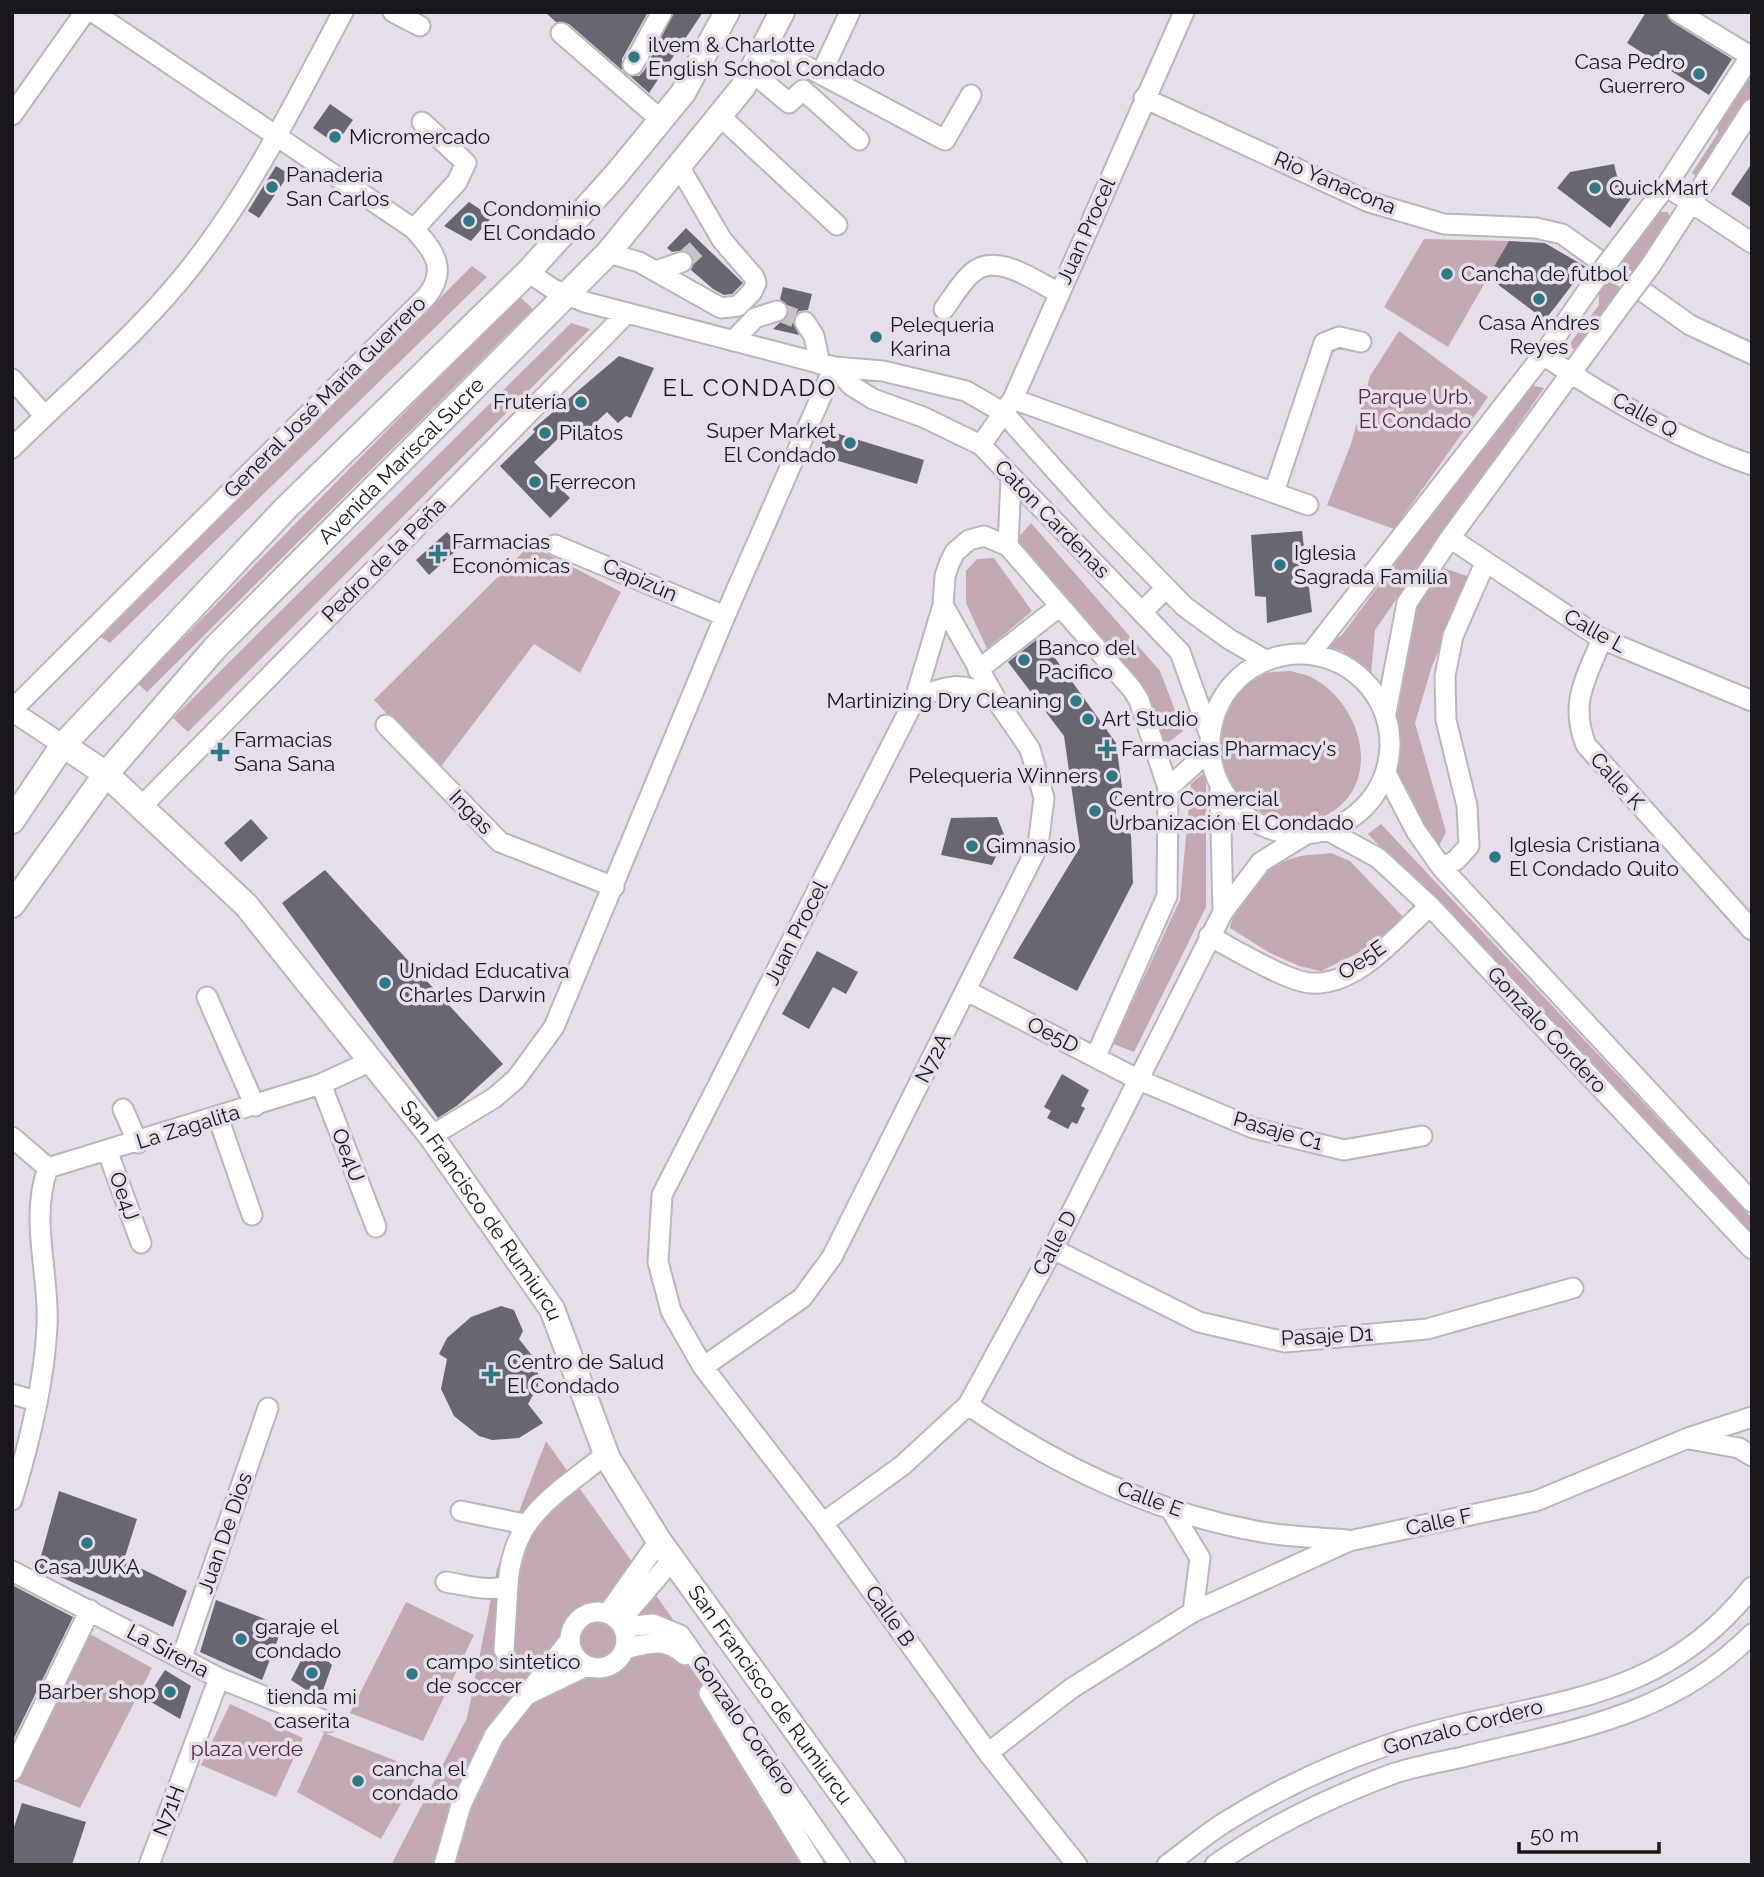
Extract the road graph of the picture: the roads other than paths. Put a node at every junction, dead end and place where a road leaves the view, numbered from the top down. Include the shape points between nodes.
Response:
1 (85, 12) edge
2 (93, 12) edge
3 (343, 12) edge
4 (393, 12) edge
5 (662, 12) edge
6 (727, 12) edge
7 (782, 12) edge
8 (850, 12) edge
9 (1184, 12) edge
10 (1678, 12) edge
11 (420, 26) dead end
12 (561, 33) dead end
13 (766, 45) junction
14 (1751, 56) edge
15 (634, 65) dead end
16 (752, 72) junction
17 (821, 74) junction
18 (971, 95) dead end
19 (1144, 98) junction
20 (1752, 109) edge
21 (12, 115) edge
22 (720, 116) junction
23 (661, 120) junction
24 (422, 122) dead end
25 (277, 136) junction
26 (859, 140) dead end
27 (680, 167) junction
28 (1666, 186) junction
29 (1692, 204) junction
30 (710, 223) junction
31 (837, 225) dead end
32 (414, 229) junction
33 (703, 243) tunnel mouth
34 (1752, 243) edge
35 (608, 253) junction
36 (682, 261) tunnel mouth
37 (656, 271) junction
38 (528, 272) junction
39 (565, 293) junction
40 (1059, 293) junction
41 (944, 309) dead end
42 (778, 311) dead end
43 (628, 313) junction
44 (805, 322) tunnel mouth
45 (733, 341) junction
46 (1361, 342) dead end
47 (1752, 354) edge
48 (1543, 355) junction
49 (827, 365) junction
50 (1569, 373) junction
51 (12, 379) edge
52 (1009, 406) junction
53 (44, 415) junction
54 (981, 445) junction
55 (12, 448) edge
56 (1752, 465) edge
57 (1011, 478) junction
58 (1274, 492) junction
59 (1308, 505) dead end
60 (1098, 518) junction
61 (1450, 538) junction
62 (1073, 541) junction
63 (555, 545) dead end
64 (1008, 546) junction
65 (1485, 563) junction
66 (1166, 588) junction
67 (943, 605) junction
68 (1060, 606) junction
69 (1142, 612) junction
70 (724, 616) junction
71 (1602, 639) junction
72 (1311, 653) junction
73 (1265, 660) junction
74 (978, 670) junction
75 (915, 699) junction
76 (997, 701) junction
77 (1752, 701) edge
78 (12, 710) edge
79 (1387, 713) junction
80 (386, 725) dead end
81 (1209, 741) junction
82 (63, 746) junction
83 (1386, 773) junction
84 (106, 774) junction
85 (1168, 788) junction
86 (1220, 788) junction
87 (140, 808) junction
88 (12, 821) edge
89 (1327, 830) junction
90 (1305, 835) junction
91 (1442, 868) junction
92 (614, 887) junction
93 (12, 905) edge
94 (1430, 906) junction
95 (1223, 912) junction
96 (1752, 930) edge
97 (1209, 936) junction
98 (967, 991) junction
99 (207, 996) dead end
100 (1096, 1056) junction
101 (369, 1062) junction
102 (1139, 1080) junction
103 (321, 1084) junction
104 (255, 1106) junction
105 (123, 1109) dead end
106 (218, 1117) junction
107 (431, 1136) junction
108 (1422, 1136) dead end
109 (12, 1137) edge
110 (138, 1143) junction
111 (107, 1150) junction
112 (48, 1168) junction
113 (1752, 1202) edge
114 (252, 1214) dead end
115 (376, 1227) dead end
116 (141, 1242) dead end
117 (1053, 1249) junction
118 (1752, 1249) edge
119 (1573, 1288) dead end
120 (703, 1367) junction
121 (12, 1394) edge
122 (36, 1401) junction
123 (968, 1405) junction
124 (268, 1408) dead end
125 (1752, 1418) edge
126 (1688, 1438) junction
127 (606, 1454) junction
128 (1752, 1456) edge
129 (12, 1500) edge
130 (1171, 1510) junction
131 (461, 1511) dead end
132 (823, 1523) junction
133 (524, 1524) junction
134 (1349, 1541) junction
135 (665, 1550) junction
136 (12, 1571) edge
137 (446, 1582) dead end
138 (508, 1585) junction
139 (1752, 1587) edge
140 (90, 1610) junction
141 (1193, 1612) junction
142 (617, 1620) junction
143 (1752, 1634) edge
144 (570, 1640) junction
145 (625, 1649) junction
146 (505, 1650) dead end
147 (182, 1657) junction
148 (587, 1666) junction
149 (219, 1678) junction
150 (523, 1697) junction
151 (328, 1722) dead end
152 (988, 1754) junction
153 (12, 1771) edge
154 (149, 1865) edge
155 (443, 1865) edge
156 (814, 1865) edge
157 (840, 1865) edge
158 (893, 1865) edge
159 (1077, 1865) edge
160 (1167, 1865) edge
161 (1215, 1865) edge

1 - 21 street
2 - 25 street, General José María Guerrero
3 - 25 street
4 - 11 street
5 - 15 street
6 - 23 main road, Avenida Mariscal Sucre via 683,93
7 - 13 main road, Avenida Mariscal Sucre
8 - 17 street
9 - 19 street, Juan Procel
10 - 14 street
12 - 23 street
13 - 16 main road, Avenida Mariscal Sucre
13 - 17 street
14 - 28 street
16 - 22 main road, Avenida Mariscal Sucre
16 - 26 street via 789,103 803,90
17 - 18 street via 945,140
19 - 40 street, Juan Procel
19 - 47 street, Rio Yanacona via 1370,202 1444,224 1536,228 1562,234 1690,325
20 - 29 street
22 - 27 main road, Avenida Mariscal Sucre
22 - 31 street
23 - 38 main road, Avenida Mariscal Sucre
24 - 32 street via 466,163 457,182
25 - 32 street, General José María Guerrero
25 - 53 street via 234,209 186,273 156,308
27 - 30 street
27 - 35 main road, Avenida Mariscal Sucre
28 - 29 street
28 - 48 street, bridge
29 - 34 street
29 - 50 street, bridge
30 - 33 street
30 - 37 street via 754,277 755,287 738,306 721,308
32 - 78 street, General José María Guerrero via 437,258 436,285 427,296
35 - 37 street
35 - 39 main road, Avenida Mariscal Sucre
36 - 37 street
38 - 39 street, Caton Cardenas
38 - 82 main road, Avenida Mariscal Sucre via 285,509
39 - 43 street, Caton Cardenas
39 - 84 main road, Avenida Mariscal Sucre via 215,648
40 - 41 street via 999,264 986,264 972,273
40 - 52 street, Juan Procel
42 - 45 street via 755,318
43 - 45 street, Caton Cardenas
43 - 87 street, Pedro de la Peña
44 - 49 street
45 - 49 street, Caton Cardenas
46 - 58 street via 1339,337 1324,343
48 - 50 street, Calle Q
48 - 72 street
49 - 52 street, Caton Cardenas via 883,371
49 - 54 street, Caton Cardenas via 873,399
49 - 70 street
50 - 56 street, Calle Q via 1711,451
50 - 61 street
51 - 53 street
52 - 54 street, Juan Procel
52 - 58 street, Caton Cardenas
52 - 60 street, Caton Cardenas
53 - 55 street
54 - 57 street, Caton Cardenas
57 - 62 street, Caton Cardenas
57 - 64 street
58 - 59 street, Caton Cardenas
60 - 62 street
60 - 66 street, Caton Cardenas
61 - 65 street, Calle L
61 - 79 street via 1407,603
62 - 69 street, Caton Cardenas
63 - 70 street, Capizún
64 - 67 street, Juan Procel via 984,536 969,540 956,552 944,576
64 - 68 street
65 - 71 street, Calle L
65 - 91 street via 1453,636 1445,676 1446,720 1467,806 1469,846
66 - 69 street
66 - 73 street, Caton Cardenas via 1185,607
67 - 74 street, N72A
67 - 75 street, Juan Procel
68 - 74 street
68 - 85 street via 1139,701
69 - 81 street, Caton Cardenas via 1180,652
70 - 92 street
71 - 77 street, Calle L
71 - 96 street, Calle K via 1577,712 1586,746
72 - 73 street
72 - 79 street via 1348,666 1371,686
73 - 81 street via 1230,685 1216,707
74 - 76 street, N72A
75 - 76 street via 955,686 975,687
75 - 120 street, Juan Procel via 662,1195 658,1262 671,1311
76 - 98 street, N72A via 1030,749 1044,798 1038,846
78 - 82 street, San Francisco de Rumiurcu
79 - 83 street via 1391,743
80 - 92 street, Ingas via 500,842
81 - 85 street
81 - 86 street
82 - 84 main road, San Francisco de Rumiurcu
82 - 88 main road, Avenida Mariscal Sucre
83 - 89 street via 1353,818
83 - 91 street, Gonzalo Cordero via 1416,831
84 - 87 main road, San Francisco de Rumiurcu
84 - 93 main road, Avenida Mariscal Sucre
85 - 100 street via 1167,896
86 - 90 street via 1242,814 1261,825
86 - 95 street
87 - 101 main road, San Francisco de Rumiurcu via 246,905
89 - 90 street
89 - 94 street, Gonzalo Cordero via 1378,858
90 - 95 street, Calle D via 1261,862
91 - 113 street, Gonzalo Cordero
92 - 107 street via 554,1027 530,1061 494,1098
94 - 97 street, Oe5E via 1357,970 1333,981 1309,984
94 - 118 street, Gonzalo Cordero
95 - 97 street, Calle D
97 - 102 street, Calle D
98 - 100 street, Oe5D
98 - 120 street, N72A via 832,1257 802,1298
99 - 104 street
100 - 102 street, Oe5D
101 - 103 street, La Zagalita
101 - 107 main road, San Francisco de Rumiurcu
102 - 108 street, Pasaje C1 via 1253,1128 1344,1150
102 - 117 street, Calle D
103 - 104 street, La Zagalita
103 - 115 street, Oe4U
104 - 106 street, La Zagalita
105 - 110 street
106 - 110 street, La Zagalita
106 - 114 street
107 - 127 main road, San Francisco de Rumiurcu via 552,1309
109 - 112 street
110 - 111 street, La Zagalita
111 - 112 street, La Zagalita
111 - 116 street, Oe4J
112 - 122 street via 40,1207 47,1326
117 - 119 street, Pasaje D1 via 1199,1322 1285,1342 1427,1329
117 - 123 street, Calle D
120 - 132 street, Calle B
121 - 122 street
122 - 129 street
123 - 130 street, Calle E via 1020,1441
123 - 132 street, Calle D via 903,1465
124 - 147 street, Juan De Dios
125 - 126 street, Calle F
126 - 128 street via 1739,1448
126 - 134 street, Calle F via 1536,1501
127 - 133 street
127 - 135 main road, San Francisco de Rumiurcu
130 - 134 street, Calle E via 1257,1532
130 - 141 street via 1200,1558
131 - 133 street
132 - 152 street, Calle B
133 - 138 street via 514,1547
134 - 141 street, Calle F
135 - 142 street
135 - 158 main road, San Francisco de Rumiurcu
136 - 140 street, La Sirena
137 - 138 street via 499,1589
138 - 146 street
139 - 160 street, Gonzalo Cordero via 1707,1636 1670,1663 1619,1687 1386,1745 1302,1780 1231,1818
140 - 147 street, La Sirena
140 - 153 street
141 - 152 street, Calle F via 1072,1688
142 - 144 street via 587,1614 572,1629
142 - 145 street
142 - 157 street, Gonzalo Cordero via 653,1624 680,1634
143 - 161 street, Gonzalo Cordero via 1689,1686 1644,1708 1397,1773 1319,1806
144 - 148 street via 572,1651
144 - 150 street
145 - 148 street via 610,1666
145 - 156 street, Gonzalo Cordero via 662,1641 685,1655
147 - 149 street, La Sirena
148 - 150 street
149 - 151 street, La Sirena
149 - 154 street, N71H
150 - 155 street via 494,1736 461,1805
152 - 159 street, Calle B

